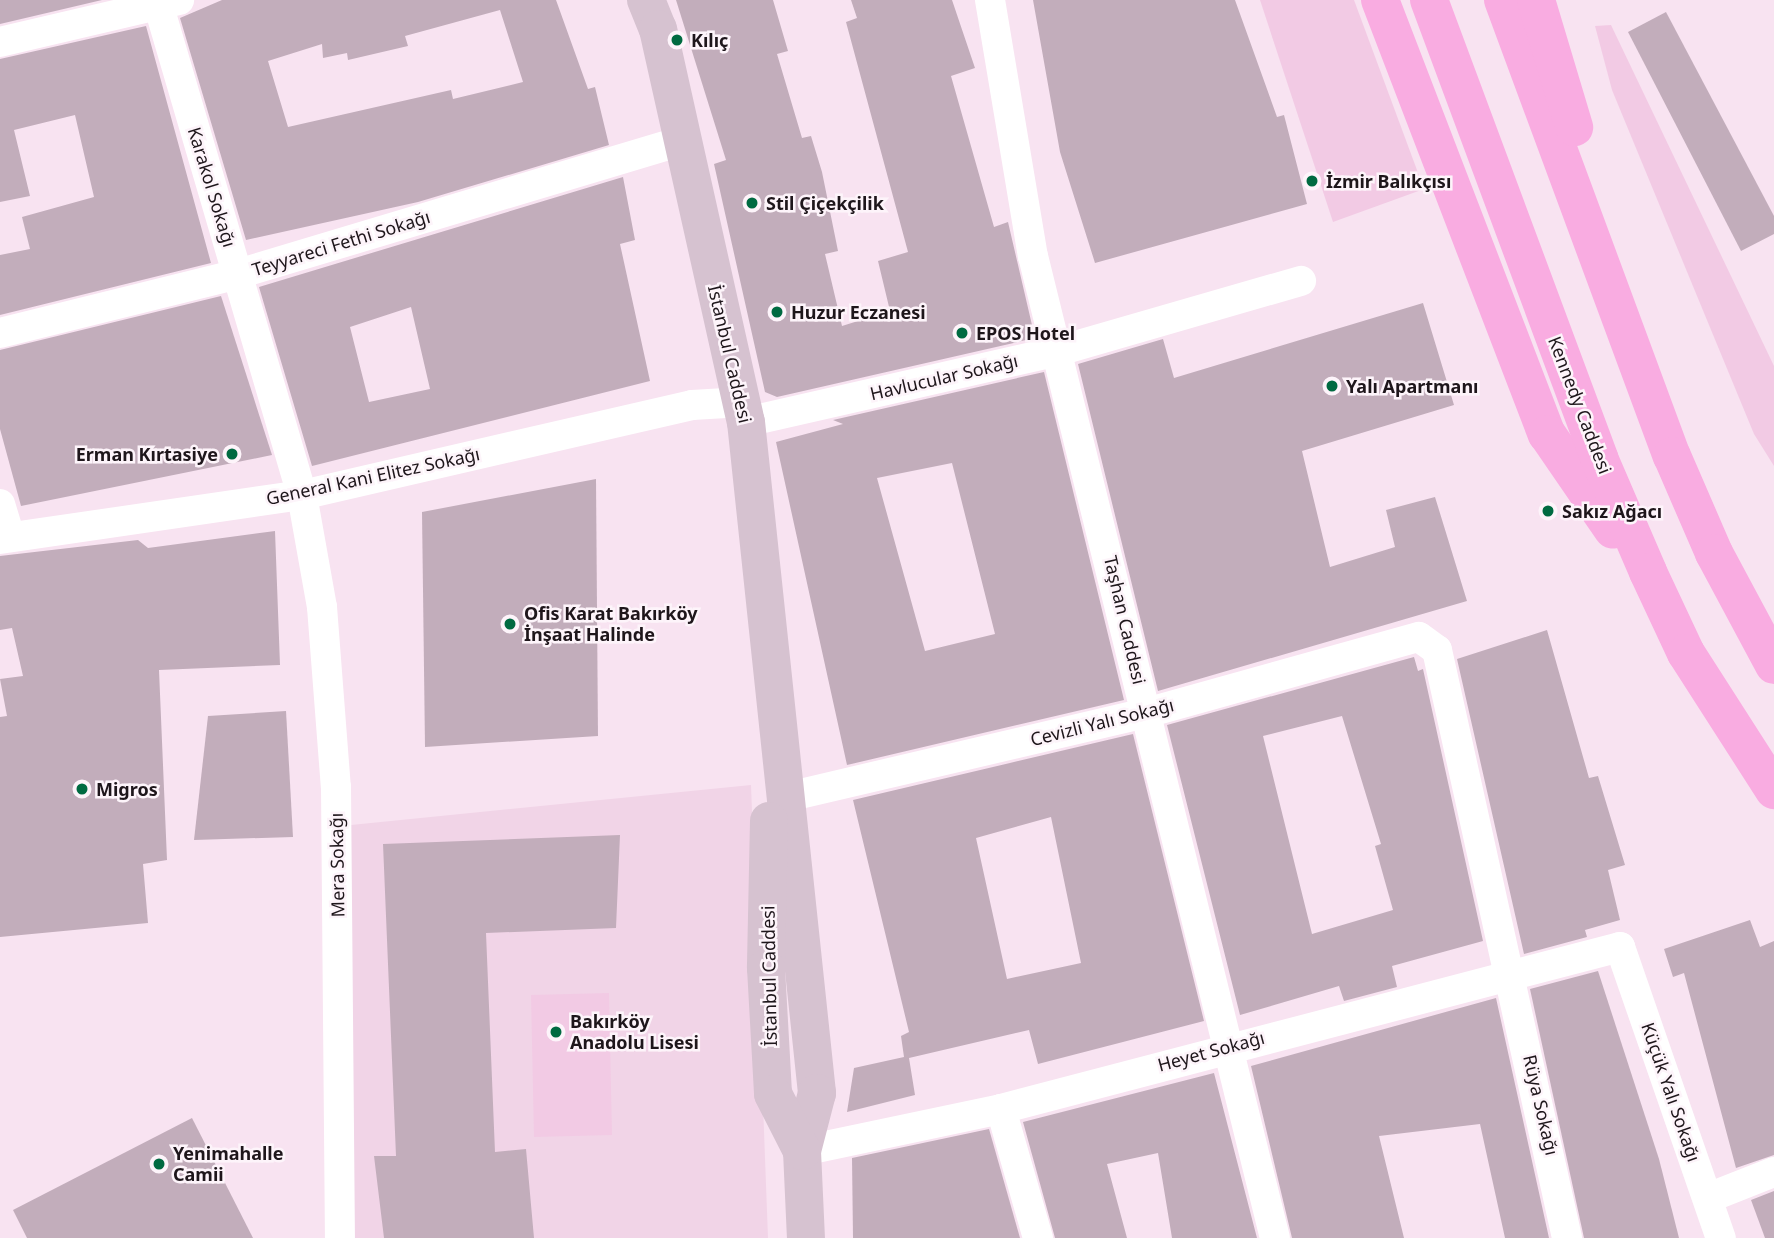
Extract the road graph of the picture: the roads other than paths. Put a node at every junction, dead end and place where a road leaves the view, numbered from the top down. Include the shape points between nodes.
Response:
1 (646, 0) edge
2 (990, 0) edge
3 (1380, 0) edge
4 (1429, 0) edge
5 (1503, 0) edge
6 (1536, 0) edge
7 (165, 2) edge
8 (0, 42) edge
9 (679, 142) junction
10 (238, 274) junction
11 (1301, 281) dead end
12 (1609, 286) junction
13 (0, 333) edge
14 (1058, 351) junction
15 (745, 412) junction
16 (302, 495) junction
17 (0, 504) edge
18 (5, 538) edge
19 (1648, 572) junction
20 (1419, 637) joint
21 (1774, 665) edge
22 (1146, 713) junction
23 (1774, 790) edge
24 (783, 799) junction
25 (1620, 947) joint
26 (1511, 973) junction
27 (1225, 1046) junction
28 (1001, 1109) junction
29 (802, 1151) junction
30 (1774, 1172) edge
31 (1708, 1198) junction
32 (340, 1238) edge
33 (806, 1238) edge
34 (1038, 1238) edge
35 (1275, 1238) edge
36 (1567, 1238) edge
37 (1721, 1238) edge

1 - 9 main road, İstanbul Caddesi via 658,29
2 - 14 street, Taşhan Caddesi via 1033,256
3 - 19 highway via 1546,435
4 - 19 highway, Kennedy Caddesi via 1599,458
5 - 12 highway
6 - 12 highway via 1597,208
7 - 8 street
7 - 10 street, Karakol Sokağı
9 - 10 street, Teyyareci Fethi Sokağı
9 - 15 main road, İstanbul Caddesi
10 - 13 street, Teyyareci Fethi Sokağı
10 - 16 street, Karakol Sokağı
11 - 14 street, Havlucular Sokağı
12 - 21 highway via 1708,541
14 - 15 street, Havlucular Sokağı
14 - 22 street, Taşhan Caddesi
15 - 16 street, General Kani Elitez Sokağı via 692,405
15 - 24 main road, İstanbul Caddesi
16 - 18 street, General Kani Elitez Sokağı
16 - 32 street, Mera Sokağı via 322,607 335,787
17 - 18 street
19 - 23 highway, Kennedy Caddesi via 1686,653
20 - 22 street, Cevizli Yalı Sokağı
20 - 26 street, Rüya Sokağı via 1437,650
22 - 24 street, Cevizli Yalı Sokağı
22 - 27 street, Taşhan Caddesi
24 - 29 main road, İstanbul Caddesi via 769,818 771,1066 773,1094
25 - 26 street, Heyet Sokağı
25 - 31 street, Küçük Yalı Sokağı
26 - 27 street, Heyet Sokağı
26 - 36 street, Rüya Sokağı
27 - 28 street, Heyet Sokağı
27 - 35 street, Taşhan Caddesi
28 - 29 street, Heyet Sokağı
28 - 34 street
29 - 33 main road, İstanbul Caddesi
30 - 31 street
31 - 37 street, Küçük Yalı Sokağı

